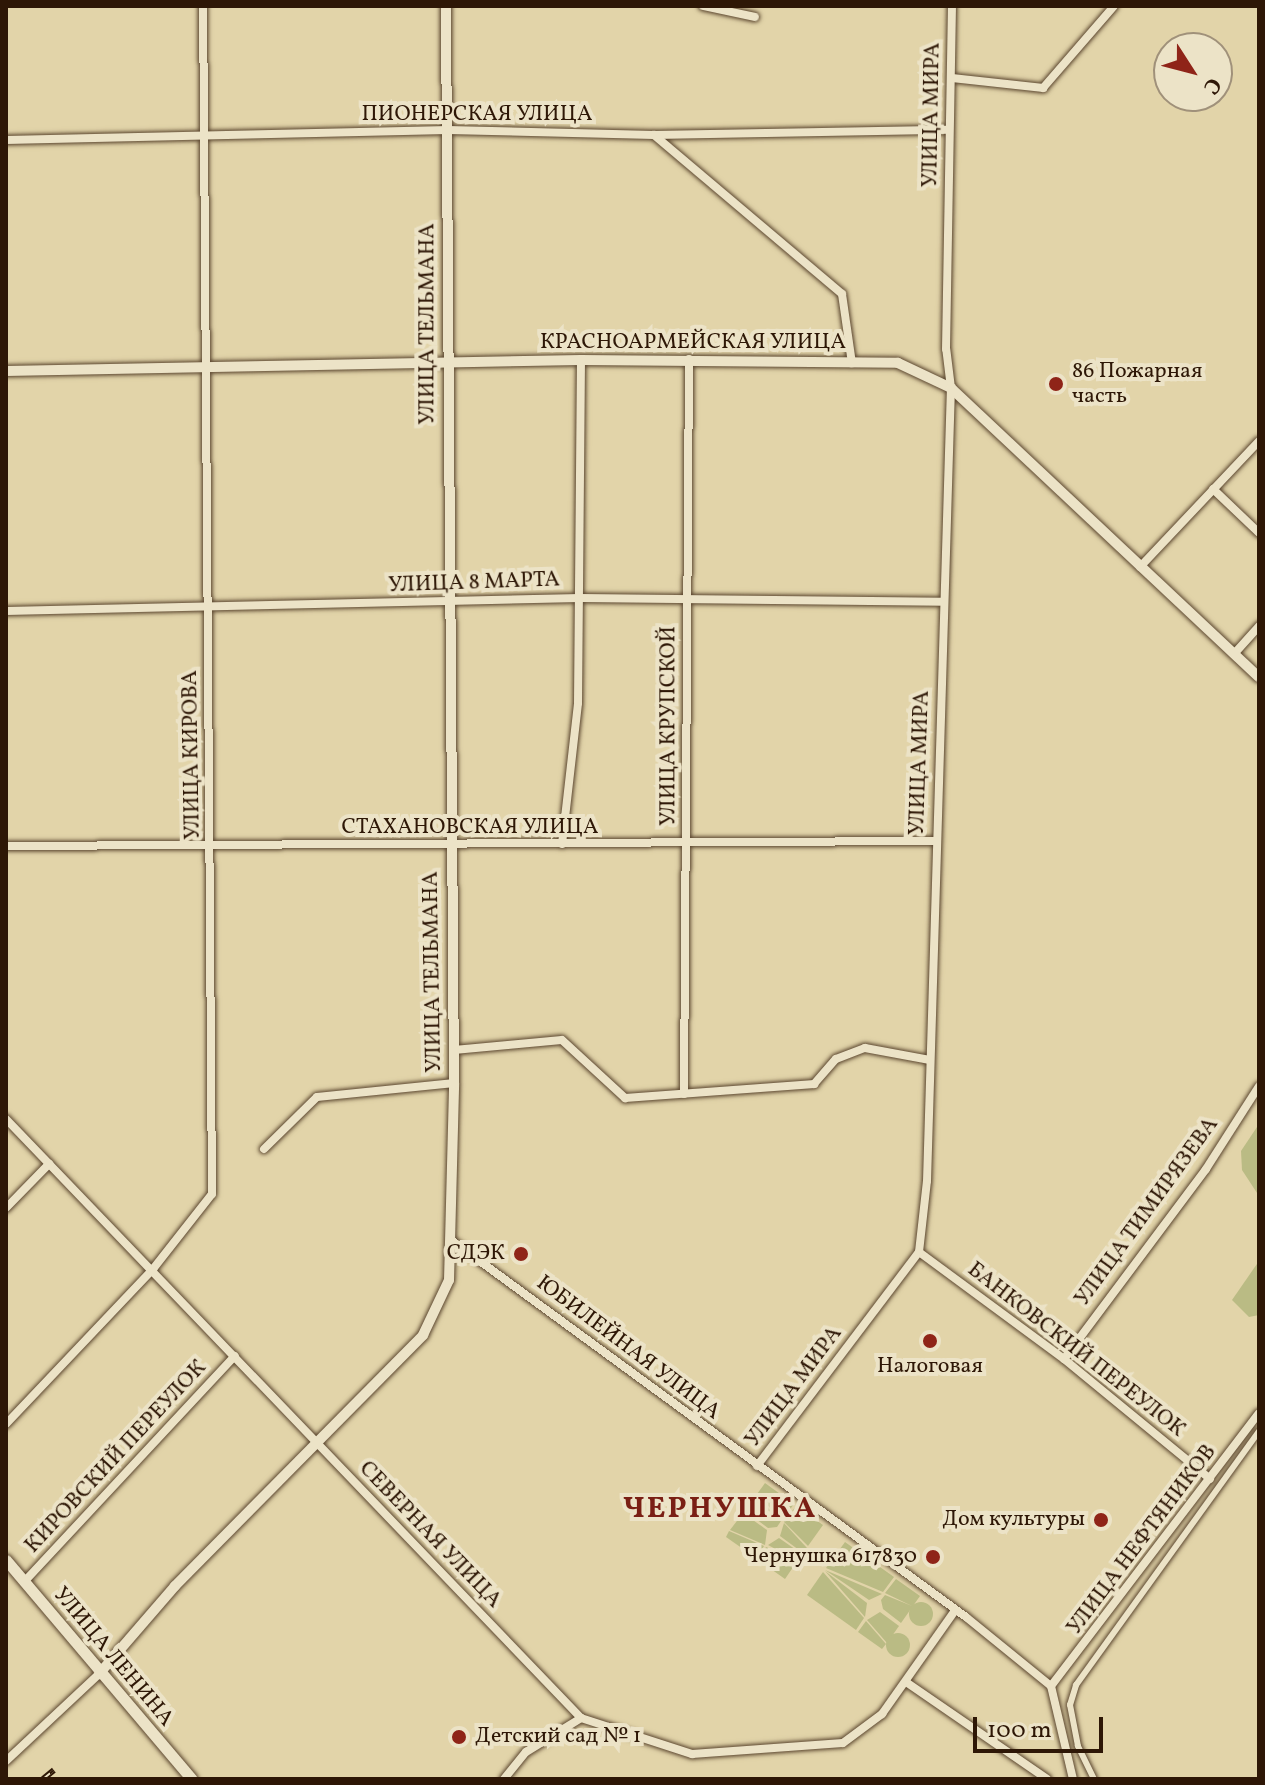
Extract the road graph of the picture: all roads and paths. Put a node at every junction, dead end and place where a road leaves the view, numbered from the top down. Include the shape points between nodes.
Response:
1 (203, 6) edge
2 (446, 6) edge
3 (703, 6) edge
4 (952, 6) edge
5 (1114, 6) edge
6 (755, 17) dead end
7 (952, 78) junction
8 (448, 130) junction
9 (948, 130) junction
10 (654, 135) junction
11 (204, 138) junction
12 (6, 140) edge
13 (689, 359) junction
14 (581, 360) junction
15 (852, 363) junction
16 (448, 365) junction
17 (207, 369) junction
18 (6, 371) edge
19 (951, 388) junction
20 (1259, 441) edge
21 (1213, 489) junction
22 (1259, 533) edge
23 (1140, 567) junction
24 (580, 598) junction
25 (687, 599) junction
26 (943, 602) junction
27 (208, 603) junction
28 (450, 604) junction
29 (6, 611) edge
30 (1259, 626) edge
31 (1234, 654) junction
32 (1259, 677) edge
33 (935, 841) junction
34 (562, 844) junction
35 (6, 846) edge
36 (687, 846) junction
37 (211, 847) junction
38 (451, 847) junction
39 (454, 1050) junction
40 (930, 1060) junction
41 (454, 1083) junction
42 (1259, 1086) edge
43 (684, 1094) junction
44 (6, 1119) edge
45 (264, 1149) dead end
46 (49, 1164) junction
47 (6, 1208) edge
48 (451, 1240) junction
49 (919, 1252) junction
50 (153, 1269) junction
51 (235, 1356) junction
52 (1064, 1359) junction
53 (1259, 1413) edge
54 (6, 1424) edge
55 (1259, 1431) edge
56 (315, 1442) junction
57 (757, 1466) junction
58 (1210, 1479) junction
59 (6, 1560) edge
60 (24, 1582) junction
61 (954, 1612) junction
62 (99, 1674) junction
63 (906, 1682) junction
64 (1051, 1686) junction
65 (581, 1718) junction
66 (6, 1761) edge
67 (192, 1779) edge
68 (504, 1779) edge
69 (1047, 1779) edge
70 (1073, 1779) edge
71 (1094, 1779) edge

1 - 11 street, УЛИЦА КИРОВА
2 - 8 street, УЛИЦА ТЕЛЬМАНА
3 - 6 street
4 - 7 street, УЛИЦА МИРА
5 - 7 street via 1043,88
7 - 9 street, УЛИЦА МИРА
8 - 10 street, ПИОНЕРСКАЯ УЛИЦА
8 - 11 street, ПИОНЕРСКАЯ УЛИЦА
8 - 16 street, УЛИЦА ТЕЛЬМАНА
9 - 10 street, ПИОНЕРСКАЯ УЛИЦА
9 - 19 street, УЛИЦА МИРА via 946,349
10 - 15 street via 842,294
11 - 12 street, ПИОНЕРСКАЯ УЛИЦА
11 - 17 street, УЛИЦА КИРОВА
13 - 14 street, КРАСНОАРМЕЙСКАЯ УЛИЦА
13 - 15 street, КРАСНОАРМЕЙСКАЯ УЛИЦА
13 - 25 street, УЛИЦА КРУПСКОЙ
14 - 16 street, КРАСНОАРМЕЙСКАЯ УЛИЦА
14 - 24 street
15 - 19 street, КРАСНОАРМЕЙСКАЯ УЛИЦА via 898,363
16 - 17 street, КРАСНОАРМЕЙСКАЯ УЛИЦА
16 - 28 street, УЛИЦА ТЕЛЬМАНА
17 - 18 street, КРАСНОАРМЕЙСКАЯ УЛИЦА
17 - 27 street, УЛИЦА КИРОВА
19 - 23 street, КРАСНОАРМЕЙСКАЯ УЛИЦА
19 - 26 street, УЛИЦА МИРА
20 - 21 street
21 - 22 street
21 - 23 street
23 - 31 street, КРАСНОАРМЕЙСКАЯ УЛИЦА
24 - 25 street, УЛИЦА 8 МАРТА
24 - 28 street, УЛИЦА 8 МАРТА
24 - 34 street via 578,703
25 - 26 street, УЛИЦА 8 МАРТА
25 - 36 street, УЛИЦА КРУПСКОЙ
26 - 33 street, УЛИЦА МИРА
27 - 28 street, УЛИЦА 8 МАРТА
27 - 29 street, УЛИЦА 8 МАРТА
27 - 37 street, УЛИЦА КИРОВА
28 - 38 street, УЛИЦА ТЕЛЬМАНА
30 - 31 street
31 - 32 street, КРАСНОАРМЕЙСКАЯ УЛИЦА
33 - 36 street, СТАХАНОВСКАЯ УЛИЦА
33 - 40 street, УЛИЦА МИРА
34 - 36 street, СТАХАНОВСКАЯ УЛИЦА
34 - 38 street, СТАХАНОВСКАЯ УЛИЦА
35 - 37 street, СТАХАНОВСКАЯ УЛИЦА
36 - 43 street, УЛИЦА КРУПСКОЙ
37 - 38 street, СТАХАНОВСКАЯ УЛИЦА
37 - 50 street, УЛИЦА КИРОВА via 212,1194
38 - 39 street, УЛИЦА ТЕЛЬМАНА
39 - 41 street, УЛИЦА ТЕЛЬМАНА
39 - 43 street via 562,1040 625,1098
40 - 43 street via 865,1048 836,1059 814,1084
40 - 49 street, УЛИЦА МИРА
41 - 45 street via 317,1097
41 - 48 street, УЛИЦА ТЕЛЬМАНА
42 - 52 street, УЛИЦА ТИМИРЯЗЕВА via 1206,1169
44 - 46 street, СЕВЕРНАЯ УЛИЦА
46 - 47 street
46 - 50 street, СЕВЕРНАЯ УЛИЦА
48 - 56 street, УЛИЦА ТЕЛЬМАНА via 449,1280 423,1335
48 - 57 street, ЮБИЛЕЙНАЯ УЛИЦА
49 - 52 street, БАНКОВСКИЙ ПЕРЕУЛОК
49 - 57 street, УЛИЦА МИРА
50 - 51 street, СЕВЕРНАЯ УЛИЦА
50 - 54 street, УЛИЦА КИРОВА
51 - 56 street, СЕВЕРНАЯ УЛИЦА
51 - 60 street, КИРОВСКИЙ ПЕРЕУЛОК
52 - 58 street, БАНКОВСКИЙ ПЕРЕУЛОК
53 - 58 street, УЛИЦА НЕФТЯНИКОВ
55 - 71 street via 1076,1685 1073,1719
56 - 62 street, УЛИЦА ТЕЛЬМАНА via 175,1586
56 - 65 street, СЕВЕРНАЯ УЛИЦА
57 - 61 street, ЮБИЛЕЙНАЯ УЛИЦА
58 - 64 street, УЛИЦА НЕФТЯНИКОВ
59 - 60 main road, УЛИЦА ЛЕНИНА
60 - 62 main road, УЛИЦА ЛЕНИНА
61 - 63 street, СЕВЕРНАЯ УЛИЦА
61 - 64 street, ЮБИЛЕЙНАЯ УЛИЦА
62 - 66 street, УЛИЦА ТЕЛЬМАНА
62 - 67 main road, УЛИЦА ЛЕНИНА
63 - 65 street, СЕВЕРНАЯ УЛИЦА via 882,1714 843,1743 692,1754
63 - 69 street
64 - 70 street
65 - 68 street via 526,1752

